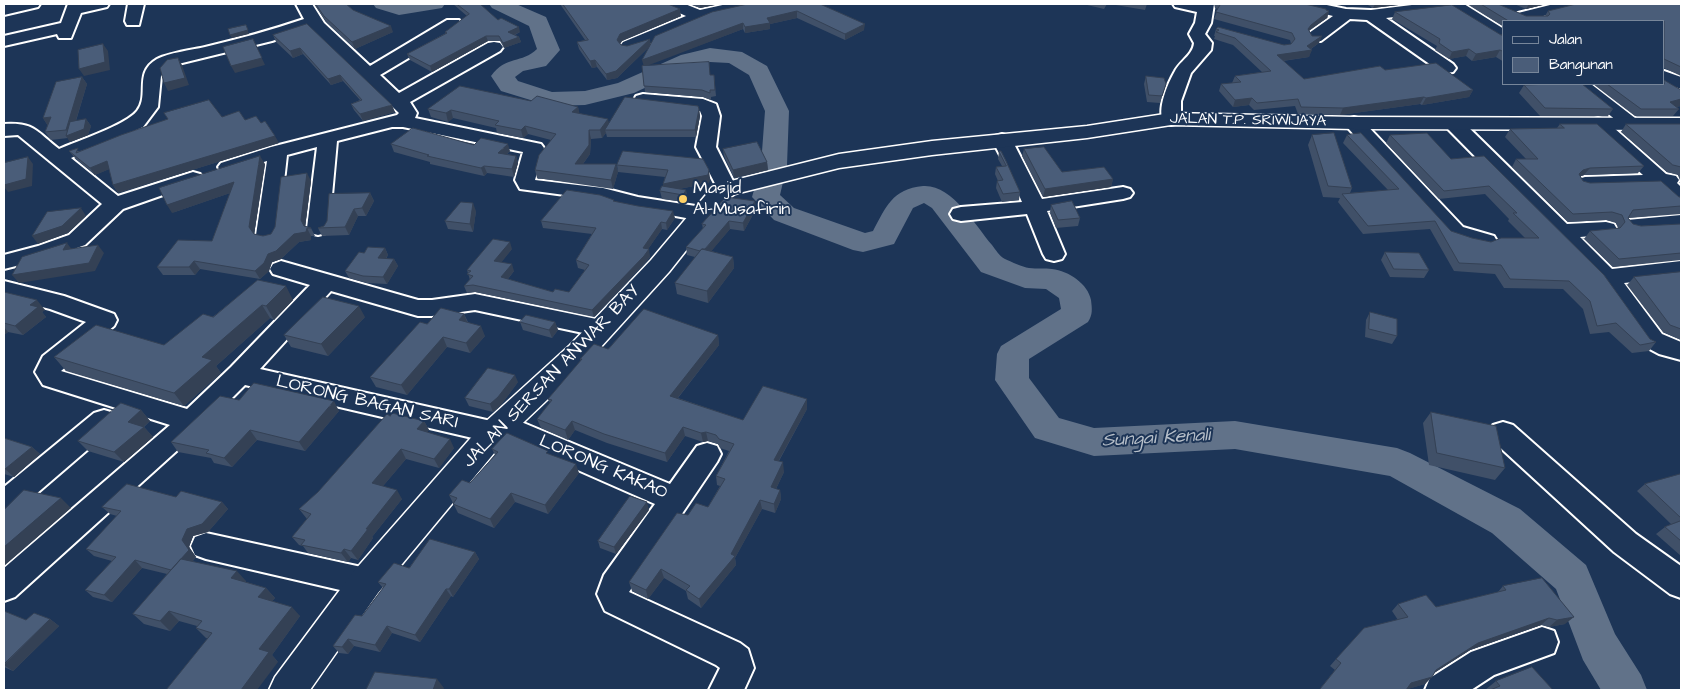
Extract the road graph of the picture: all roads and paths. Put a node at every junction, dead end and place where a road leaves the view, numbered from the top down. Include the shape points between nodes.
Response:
1 (32, 4) edge
2 (101, 4) edge
3 (136, 4) edge
4 (304, 4) edge
5 (672, 4) edge
6 (748, 4) edge
7 (1180, 4) edge
8 (1302, 4) edge
9 (1454, 4) edge
10 (1572, 4) edge
11 (75, 6) edge
12 (1506, 8) edge
13 (4, 10) edge
14 (1204, 11) edge
15 (1346, 14) junction
16 (1371, 15) junction
17 (698, 16) junction
18 (1530, 19) edge
19 (133, 21) dead end
20 (314, 21) junction
21 (453, 24) edge
22 (1220, 28) edge
23 (1502, 35) edge
24 (1314, 37) edge
25 (4, 41) edge
26 (494, 46) dead end
27 (629, 46) edge
28 (1447, 68) edge
29 (369, 74) junction
30 (1665, 76) edge
31 (1681, 84) edge
32 (1581, 85) edge
33 (398, 100) junction
34 (643, 100) edge
35 (1170, 119) junction
36 (404, 120) junction
37 (1354, 123) junction
38 (1454, 124) junction
39 (1598, 124) junction
40 (1681, 124) edge
41 (1634, 125) junction
42 (4, 130) edge
43 (328, 138) junction
44 (1002, 140) junction
45 (278, 152) junction
46 (56, 157) junction
47 (789, 173) joint
48 (1671, 180) edge
49 (1585, 183) edge
50 (730, 188) junction
51 (1123, 193) dead end
52 (1681, 198) edge
53 (114, 204) junction
54 (1033, 207) junction
55 (702, 214) junction
56 (961, 214) dead end
57 (1681, 222) edge
58 (1635, 225) edge
59 (318, 228) edge
60 (1606, 229) edge
61 (1560, 231) junction
62 (267, 235) edge
63 (1486, 241) edge
64 (1054, 254) dead end
65 (4, 262) edge
66 (281, 269) dead end
67 (1681, 269) edge
68 (1607, 277) junction
69 (326, 282) junction
70 (4, 289) edge
71 (602, 328) junction
72 (1681, 351) edge
73 (240, 374) junction
74 (127, 400) junction
75 (192, 420) junction
76 (498, 428) junction
77 (1503, 433) dead end
78 (707, 454) dead end
79 (676, 500) junction
80 (4, 504) edge
81 (206, 546) dead end
82 (366, 582) junction
83 (1681, 584) edge
84 (4, 587) edge
85 (1542, 642) dead end
86 (288, 690) edge
87 (726, 690) edge
88 (1442, 690) edge

1 - 13 street
2 - 11 street
3 - 19 street
4 - 20 street
5 - 17 street
6 - 17 street
7 - 14 street
8 - 15 street
9 - 16 street
9 - 23 street
10 - 18 street
11 - 25 street via 67,30
12 - 18 street
14 - 22 street
14 - 35 street via 1197,34 1203,43 1202,50 1183,72 1172,101
15 - 16 street
15 - 24 street
16 - 28 street
17 - 27 street
20 - 29 street
20 - 46 street via 266,37 164,62 156,67 150,78 150,104 136,123
21 - 29 street
26 - 33 street
29 - 33 street
30 - 31 street
32 - 41 street
33 - 36 street via 408,111
34 - 50 street via 709,108 711,116 706,147
35 - 37 main road, JALAN T.P. SRIWIJAYA
35 - 44 main road, JALAN T.P. SRIWIJAYA via 1087,132
36 - 43 street
36 - 55 street via 534,148 525,180 527,185 609,195 638,204
37 - 38 main road, JALAN T.P. SRIWIJAYA
37 - 63 street via 1455,232
38 - 39 main road, JALAN T.P. SRIWIJAYA
38 - 61 street
39 - 41 main road, JALAN T.P. SRIWIJAYA
39 - 48 street via 1618,144
40 - 41 main road, JALAN T.P. SRIWIJAYA
42 - 46 street via 22,129
43 - 45 street
43 - 59 street
44 - 47 main road, JALAN T.P. SRIWIJAYA via 839,161
44 - 54 street via 1018,164
45 - 53 street
45 - 62 street
46 - 53 street
47 - 50 main road, JALAN SERSAN ANWAR BAY
48 - 49 street
48 - 52 street
50 - 55 main road, JALAN SERSAN ANWAR BAY via 718,195
51 - 54 street
53 - 65 street via 77,240
54 - 56 street
54 - 64 street
55 - 71 main road, JALAN SERSAN ANWAR BAY via 660,266
57 - 58 street
60 - 61 street
61 - 68 street
66 - 69 street
67 - 68 street
68 - 72 street via 1654,340
69 - 71 street via 418,308 475,302
69 - 73 street
70 - 74 street via 56,302 105,320 52,363 48,372 52,378
71 - 76 main road, JALAN SERSAN ANWAR BAY
73 - 75 street
73 - 76 street, LORONG BAGAN SARI
74 - 75 street
74 - 80 street
75 - 84 street
76 - 79 street, LORONG KAKAO
76 - 82 main road, JALAN SERSAN ANWAR BAY
77 - 83 street via 1625,543
78 - 79 street
79 - 87 street via 615,585 613,594 616,602 736,660 737,668
81 - 82 street
82 - 86 main road, JALAN SERSAN ANWAR BAY
85 - 88 street via 1483,663

